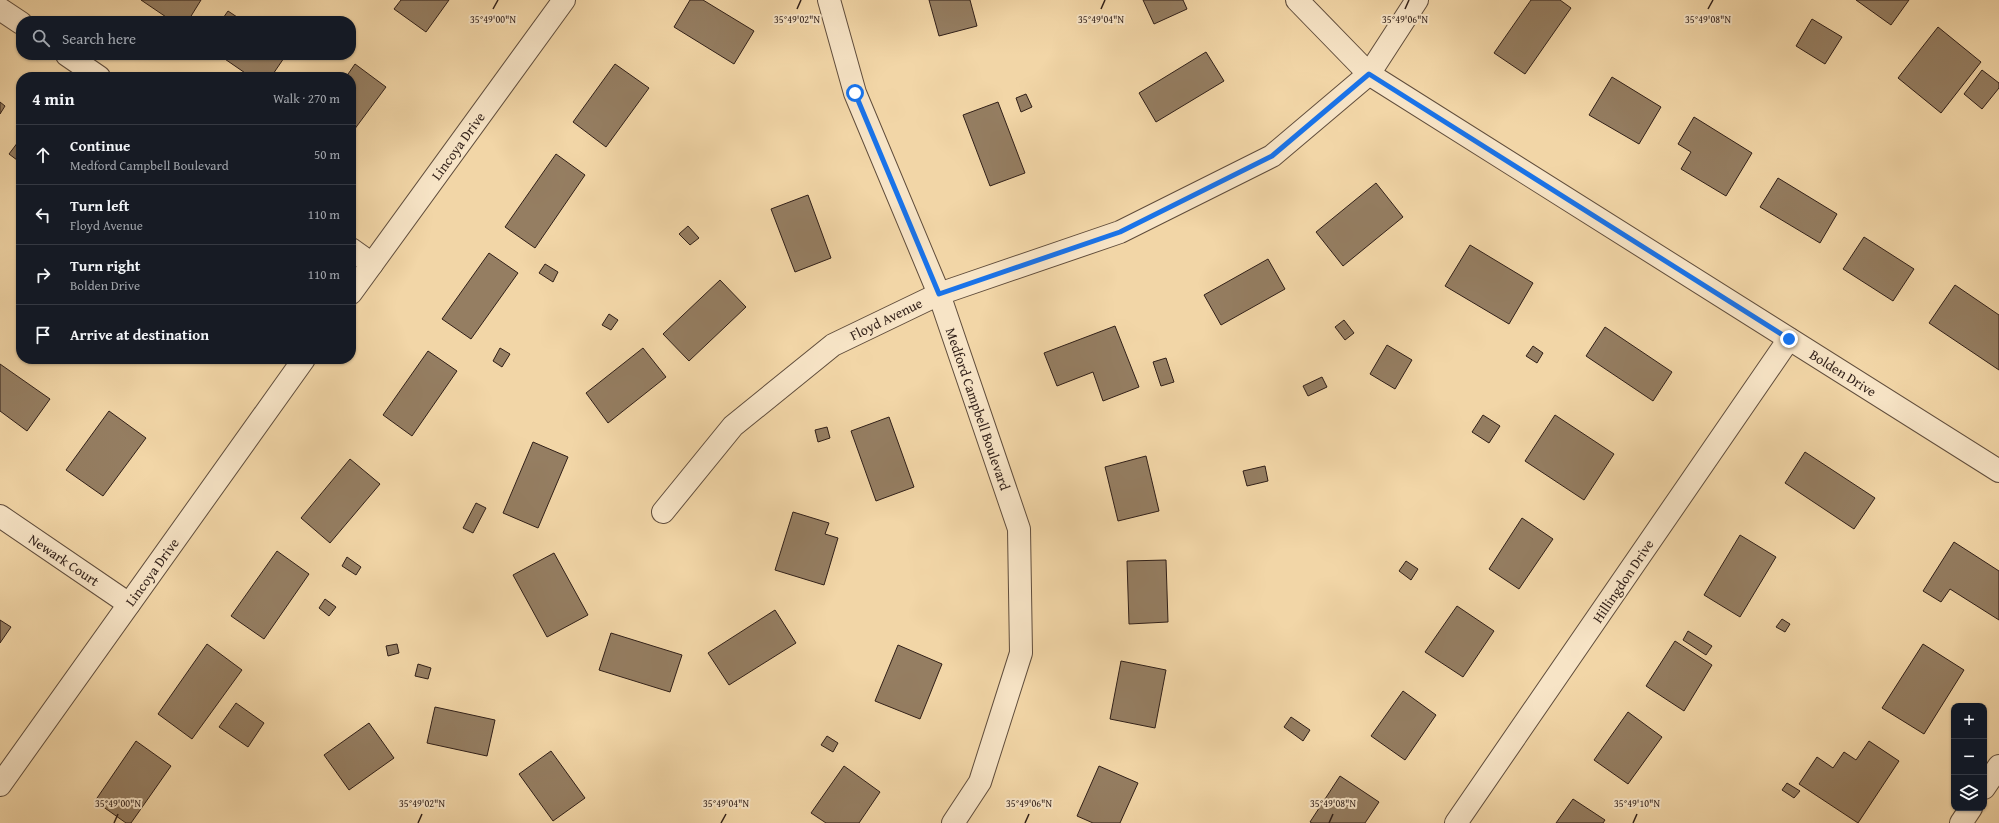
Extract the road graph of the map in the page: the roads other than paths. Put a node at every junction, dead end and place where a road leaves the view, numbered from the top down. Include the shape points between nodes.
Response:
1 (564, 0) edge
2 (829, 0) edge
3 (1297, 0) edge
4 (1417, 0) edge
5 (0, 9) edge
6 (16, 20) edge
7 (74, 60) edge
8 (92, 72) edge
9 (1369, 74) junction
10 (356, 253) edge
11 (372, 264) junction
12 (356, 286) edge
13 (939, 294) junction
14 (1789, 339) junction
15 (300, 364) edge
16 (1999, 471) edge
17 (663, 512) dead end
18 (0, 516) edge
19 (128, 604) junction
20 (1999, 766) edge
21 (1987, 784) edge
22 (0, 785) edge
23 (1969, 811) edge
24 (953, 823) edge
25 (1456, 823) edge
26 (1961, 823) edge

1 - 11 street, Lincoya Drive
2 - 13 street, Medford Campbell Boulevard via 855,93
3 - 9 street, Bolden Drive
4 - 9 street, Floyd Avenue
5 - 6 street
7 - 8 street
9 - 13 street, Floyd Avenue via 1272,156 1120,232
9 - 14 street, Bolden Drive
10 - 11 street
11 - 12 street, Lincoya Drive
13 - 17 street, Floyd Avenue via 833,345 733,426
13 - 24 street, Medford Campbell Boulevard via 1019,529 1021,653 980,782
14 - 16 street, Bolden Drive
14 - 25 street, Hillingdon Drive
15 - 19 street, Lincoya Drive
18 - 19 street, Newark Court
19 - 22 street, Lincoya Drive
20 - 21 street
23 - 26 street

